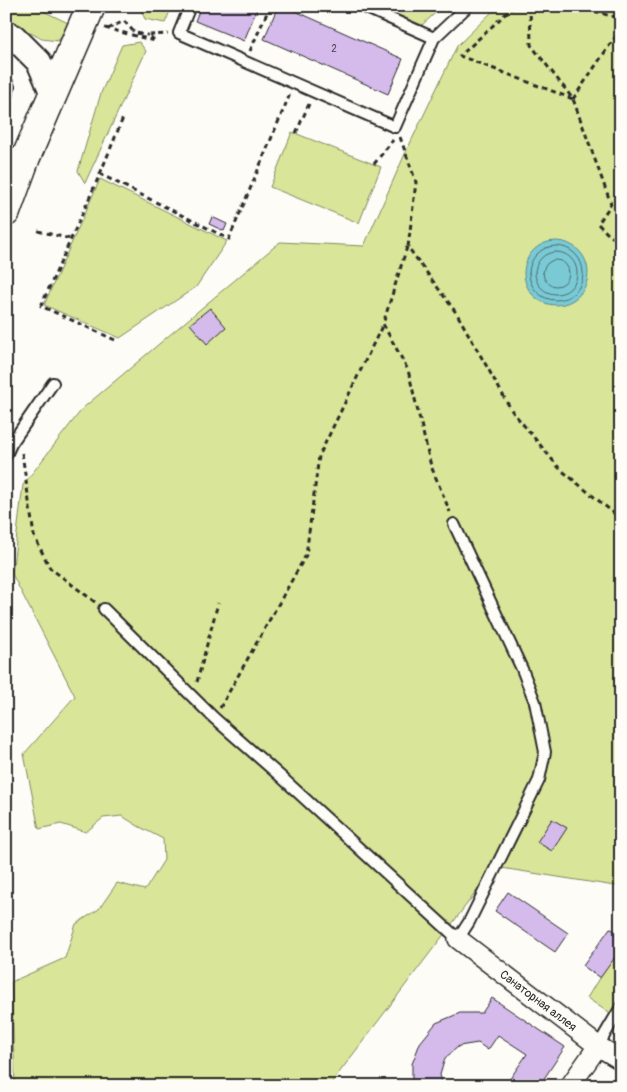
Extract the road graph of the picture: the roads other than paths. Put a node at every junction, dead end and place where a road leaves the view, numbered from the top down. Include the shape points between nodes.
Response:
1 (91, 6) edge
2 (190, 6) edge
3 (362, 6) edge
4 (468, 6) edge
5 (6, 33) edge
6 (434, 38) junction
7 (6, 80) edge
8 (53, 94) junction
9 (6, 97) edge
10 (16, 154) edge
11 (6, 212) edge
12 (53, 383) dead end
13 (6, 455) edge
14 (454, 524) road end
15 (104, 609) road end
16 (458, 939) junction
17 (621, 1007) edge
18 (598, 1046) junction
19 (621, 1060) edge
20 (570, 1086) edge

1 - 8 main road
2 - 6 lane via 179,33 395,127
3 - 6 lane
4 - 6 lane
5 - 8 street via 38,62
7 - 9 lane via 9,87
8 - 10 main road
10 - 11 main road
12 - 13 lane
14 - 16 lane via 532,694 544,752 539,780
15 - 16 lane via 214,718
16 - 18 street, Санаторная аллея
17 - 18 lane
18 - 19 street, Санаторная аллея
18 - 20 street

